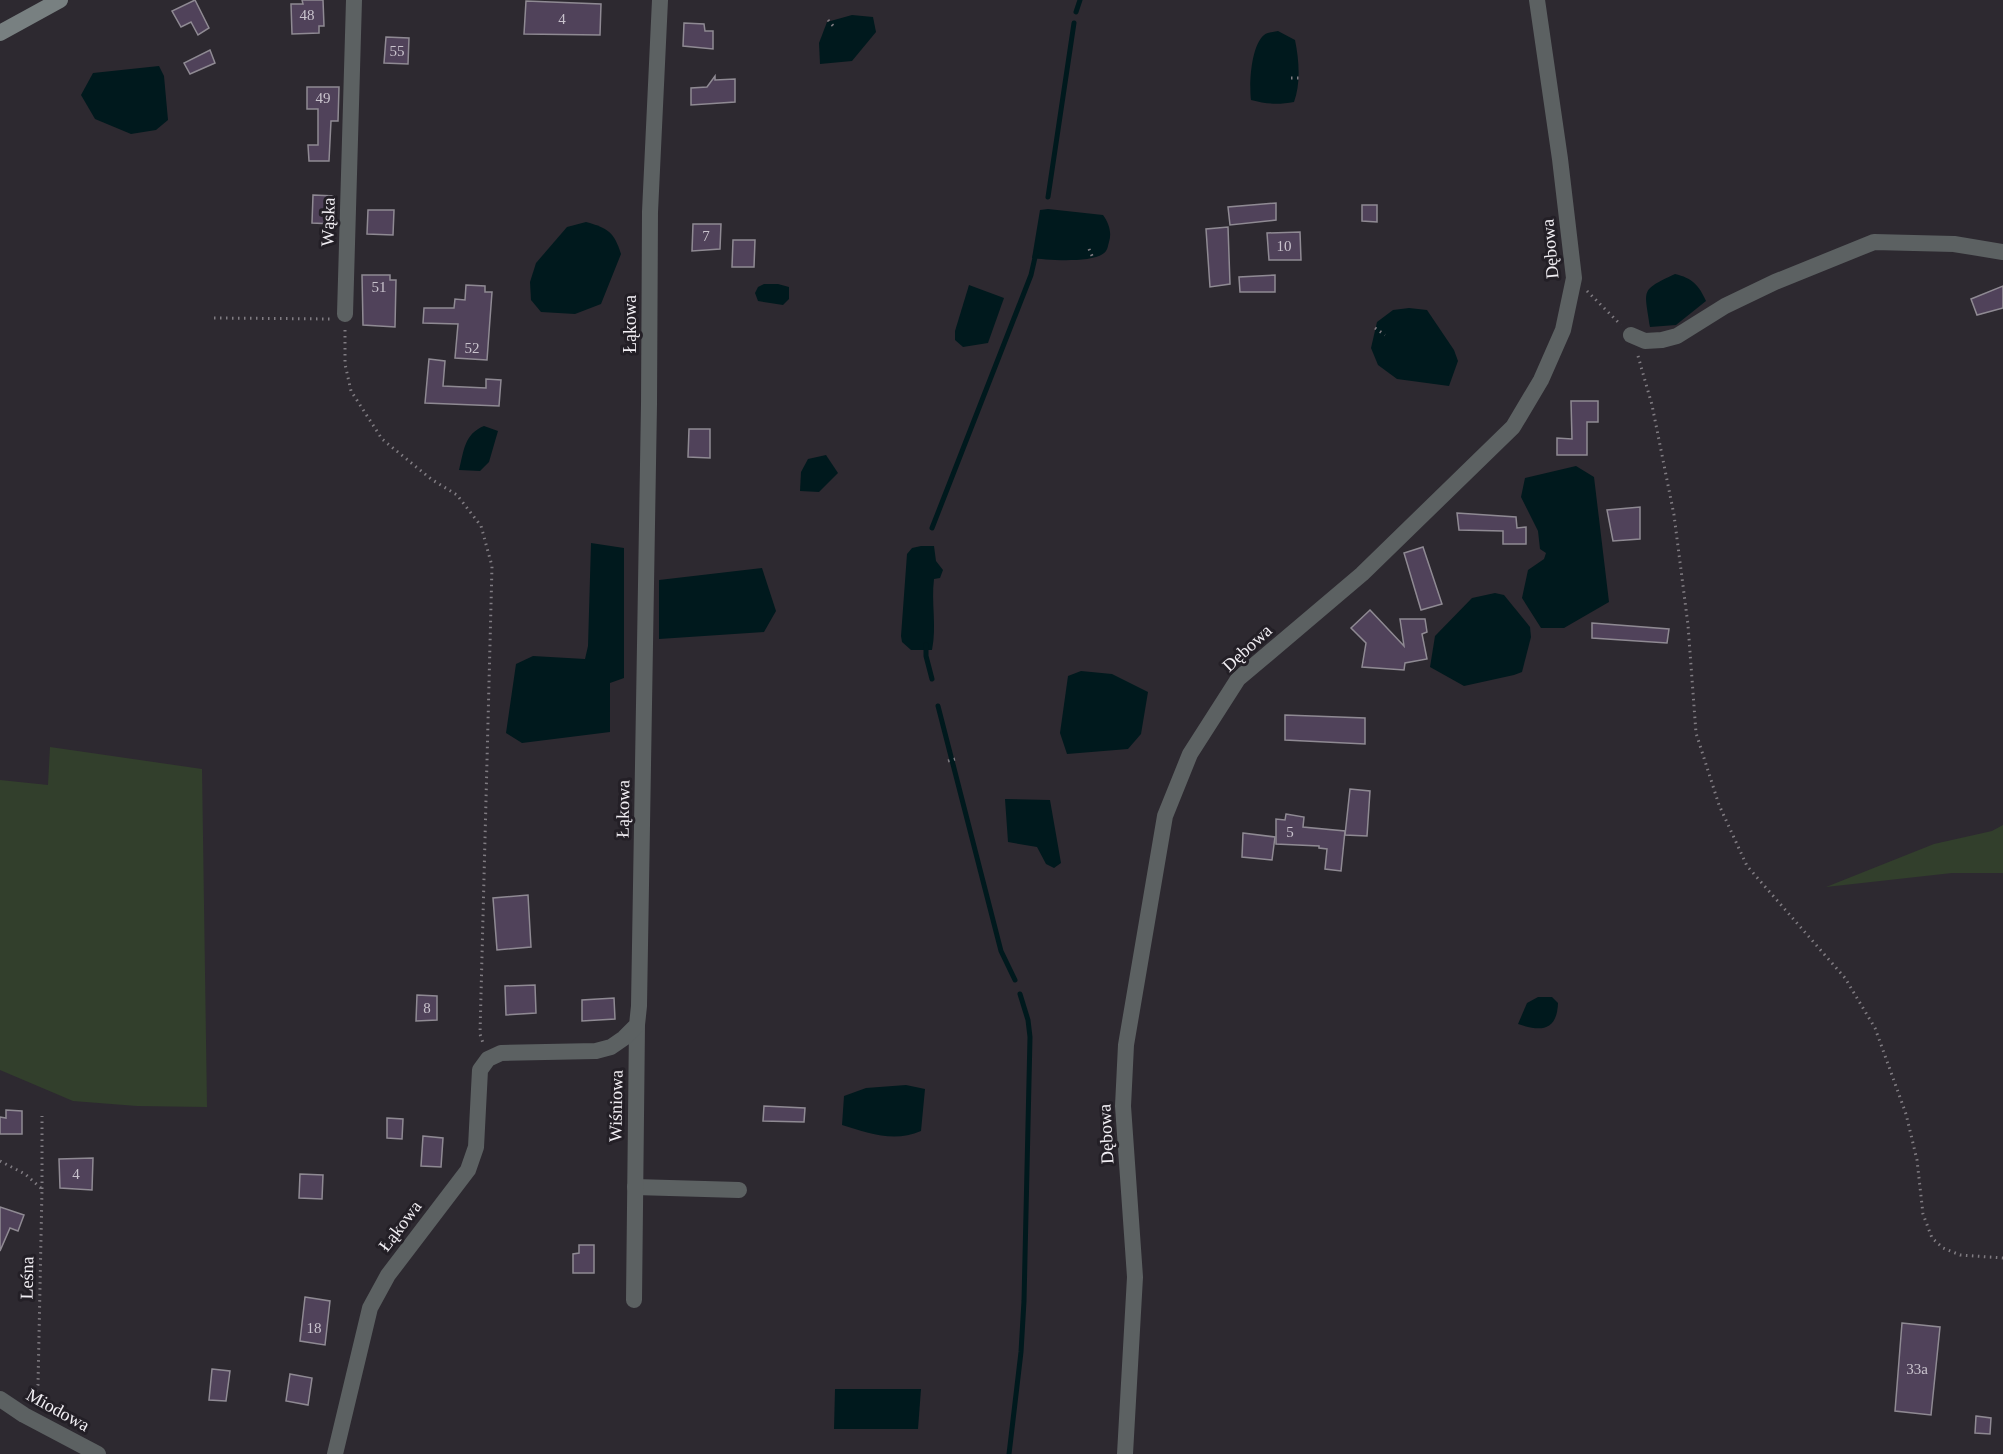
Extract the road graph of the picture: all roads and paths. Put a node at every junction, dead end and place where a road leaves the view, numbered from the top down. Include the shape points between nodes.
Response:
1 (60, 0) edge
2 (354, 0) edge
3 (660, 0) edge
4 (1537, 0) edge
5 (828, 20) dead end
6 (835, 28) dead end
7 (0, 33) edge
8 (1291, 78) dead end
9 (1300, 78) dead end
10 (1089, 249) dead end
11 (2003, 252) edge
12 (1093, 258) dead end
13 (1574, 278) junction
14 (345, 314) junction
15 (213, 318) dead end
16 (1375, 328) dead end
17 (1385, 335) dead end
18 (1631, 335) junction
19 (955, 759) dead end
20 (948, 761) dead end
21 (637, 1025) junction
22 (488, 1059) junction
23 (42, 1116) dead end
24 (0, 1161) edge
25 (635, 1187) junction
26 (42, 1189) junction
27 (739, 1190) dead end
28 (2003, 1258) edge
29 (634, 1300) dead end
30 (0, 1399) edge
31 (24, 1415) junction
32 (98, 1454) edge
33 (335, 1454) edge
34 (1125, 1454) edge

1 - 7 main road
2 - 14 street, Wąska
3 - 21 street, Łąkowa via 650,212
4 - 13 street, Dębowa
5 - 6 path
8 - 9 path
10 - 12 path
11 - 18 street via 1954,244 1874,242 1725,306 1677,336 1645,341
13 - 18 path
13 - 34 street, Dębowa via 1563,330 1541,380 1513,427 1362,574 1238,679 1190,754 1165,816 1126,1045 1123,1106 1135,1277
14 - 15 path via 333,319
14 - 22 path via 345,364 351,391 382,439 431,479 458,495 481,526 492,566 480,1034
16 - 17 path
18 - 28 path via 1652,405 1674,515 1696,733 1719,805 1747,866 1845,978 1875,1028 1906,1114 1917,1160 1923,1214 1932,1238 1960,1255
19 - 20 path
21 - 22 street via 611,1047 596,1051 501,1053
21 - 25 street, Wiśniowa
22 - 33 street, Łąkowa via 480,1070 476,1148 468,1170 388,1275 370,1308
23 - 26 path, Leśna
24 - 26 path via 26,1174
25 - 27 street
25 - 29 street, Wiśniowa
26 - 31 path, Leśna via 38,1384
30 - 31 street, Miodowa
31 - 32 street, Miodowa

